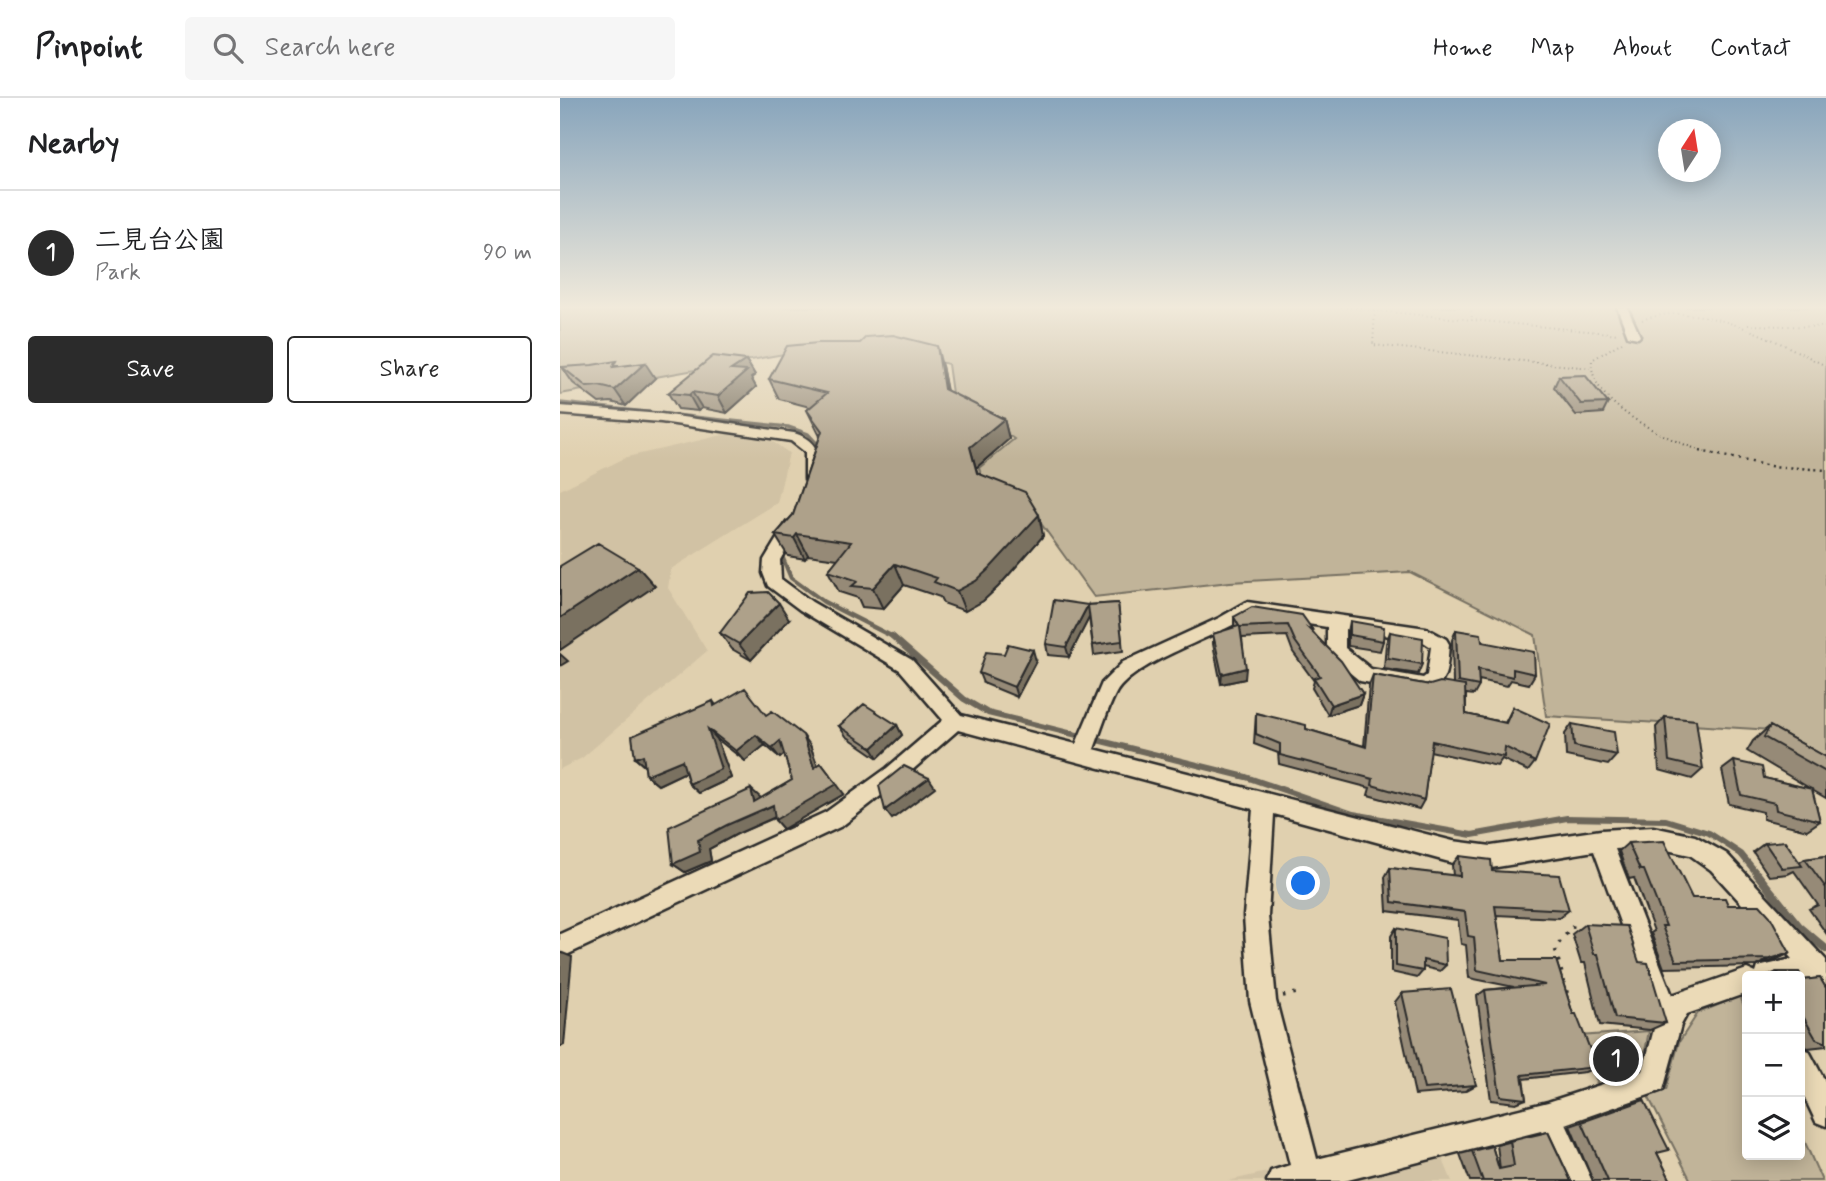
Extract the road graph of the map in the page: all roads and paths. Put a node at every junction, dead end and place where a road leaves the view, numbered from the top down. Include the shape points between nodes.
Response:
1 (1491, 358) edge
2 (1596, 358) edge
3 (1809, 358) edge
4 (1826, 366) edge
5 (1590, 368) junction
6 (560, 410) edge
7 (1826, 470) edge
8 (806, 486) edge
9 (799, 508) edge
10 (1336, 620) junction
11 (955, 720) junction
12 (1082, 755) junction
13 (1264, 804) junction
14 (1601, 840) junction
15 (1584, 928) edge
16 (560, 946) edge
17 (1820, 972) edge
18 (1742, 984) edge
19 (1572, 1011) edge
20 (1669, 1021) junction
21 (1805, 1070) edge
22 (1826, 1112) edge
23 (1548, 1116) junction
24 (1299, 1179) edge
25 (1578, 1181) edge

1 - 5 path
2 - 5 path
3 - 4 path
5 - 7 path via 1598,388 1625,414 1657,433 1705,453 1769,467
6 - 8 street via 661,418 794,437 807,442 813,451
9 - 11 street via 772,560 774,582 906,665
10 - 10 street via 1426,635 1440,644 1436,678 1426,686 1366,676 1336,651
10 - 12 street via 1247,608 1225,623 1129,667 1110,688
11 - 12 street
11 - 16 street via 834,819
12 - 13 street
13 - 14 street via 1453,852 1491,857
13 - 24 street via 1256,916 1263,1001
14 - 17 street via 1653,837 1695,846 1719,862
14 - 20 street
15 - 19 path via 1572,927 1555,948
18 - 20 street via 1679,1004
20 - 23 street via 1654,1081
21 - 22 street
23 - 24 street
23 - 25 street

